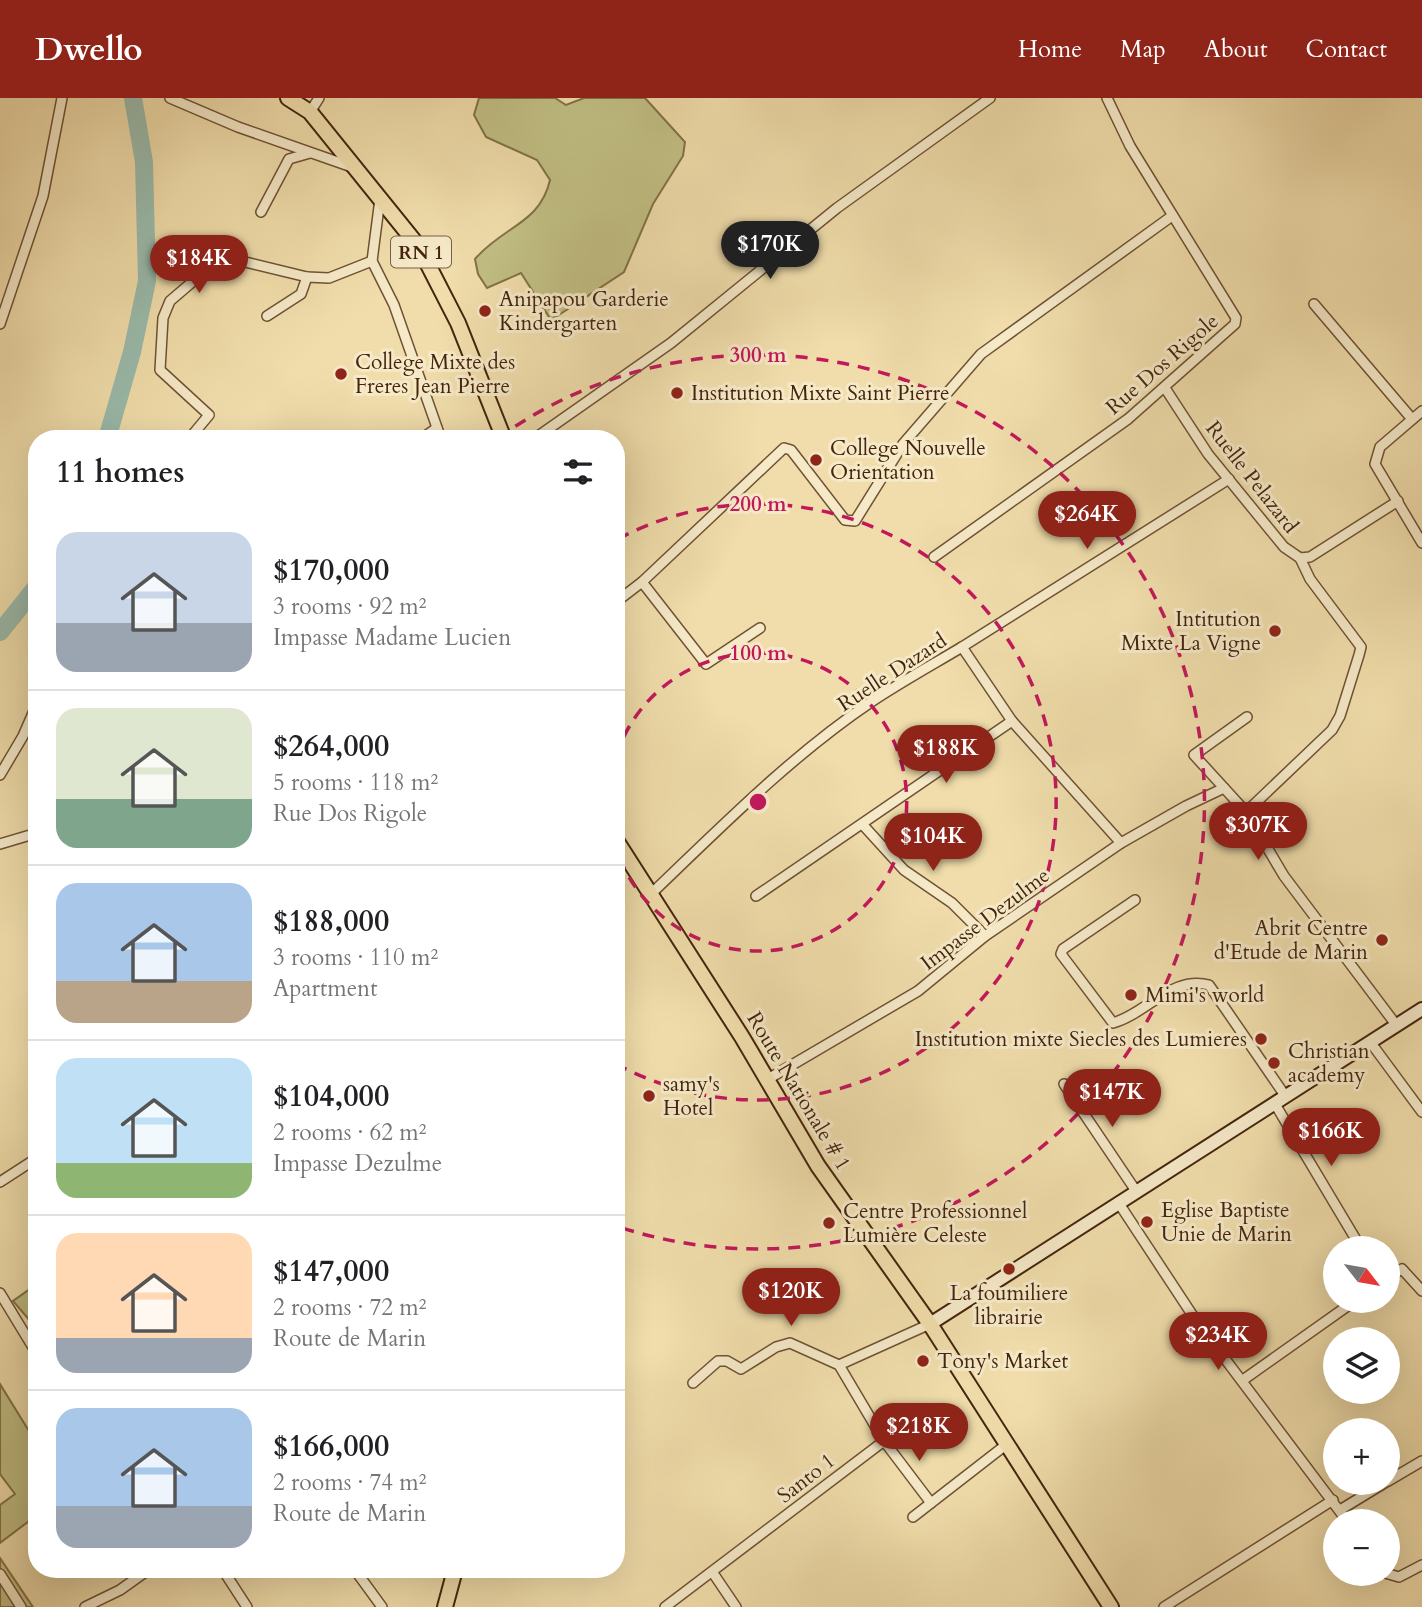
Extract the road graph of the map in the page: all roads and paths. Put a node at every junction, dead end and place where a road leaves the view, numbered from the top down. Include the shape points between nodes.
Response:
1 (62, 98) edge
2 (170, 98) edge
3 (288, 98) edge
4 (319, 98) edge
5 (990, 98) edge
6 (1107, 98) edge
7 (310, 112) junction
8 (312, 152) junction
9 (358, 169) junction
10 (380, 196) junction
11 (261, 212) dead end
12 (1172, 216) junction
13 (372, 261) junction
14 (307, 277) junction
15 (1314, 304) dead end
16 (267, 316) dead end
17 (0, 324) edge
18 (1165, 388) junction
19 (1422, 411) edge
20 (1412, 419) junction
21 (437, 428) joint
22 (196, 430) edge
23 (434, 430) edge
24 (500, 430) edge
25 (547, 430) edge
26 (1228, 479) junction
27 (1398, 502) junction
28 (1422, 543) edge
29 (934, 557) dead end
30 (1300, 558) junction
31 (642, 582) junction
32 (625, 596) edge
33 (761, 628) dead end
34 (962, 647) junction
35 (1247, 717) dead end
36 (1012, 721) junction
37 (28, 725) edge
38 (0, 775) edge
39 (1224, 788) junction
40 (1246, 812) junction
41 (863, 825) junction
42 (28, 836) edge
43 (1121, 843) junction
44 (0, 844) edge
45 (625, 854) edge
46 (651, 894) junction
47 (756, 896) dead end
48 (1135, 900) dead end
49 (985, 936) junction
50 (1422, 1009) edge
51 (1397, 1026) junction
52 (1371, 1043) junction
53 (768, 1079) junction
54 (1064, 1084) dead end
55 (1286, 1097) junction
56 (1275, 1104) junction
57 (1422, 1112) edge
58 (28, 1164) edge
59 (0, 1182) edge
60 (1136, 1191) junction
61 (1118, 1202) junction
62 (1354, 1236) edge
63 (1400, 1270) edge
64 (1422, 1291) edge
65 (0, 1293) edge
66 (1338, 1313) edge
67 (930, 1324) junction
68 (28, 1339) edge
69 (839, 1365) junction
70 (1243, 1380) junction
71 (693, 1383) dead end
72 (884, 1441) junction
73 (1007, 1444) junction
74 (1422, 1461) edge
75 (1400, 1474) edge
76 (1365, 1495) edge
77 (1333, 1500) junction
78 (931, 1503) junction
79 (1339, 1509) edge
80 (1342, 1509) edge
81 (914, 1517) dead end
82 (1422, 1565) edge
83 (713, 1573) junction
84 (0, 1574) edge
85 (1400, 1576) edge
86 (137, 1578) edge
87 (228, 1578) edge
88 (361, 1578) edge
89 (453, 1578) edge
90 (21, 1607) edge
91 (86, 1607) edge
92 (247, 1607) edge
93 (382, 1607) edge
94 (446, 1607) edge
95 (665, 1607) edge
96 (736, 1607) edge
97 (1111, 1607) edge
98 (1164, 1607) edge

1 - 17 street via 43,195
2 - 8 street
3 - 7 main road, RN 1
4 - 7 street
5 - 25 street via 837,208 671,343
6 - 12 street, Rue Dos Rigole
7 - 9 main road, RN 1
8 - 9 street
8 - 11 street via 289,159
9 - 10 main road, RN 1
10 - 13 street
10 - 24 main road, RN 1 via 419,247 458,323
12 - 18 street, Rue Dos Rigole via 1236,318 1231,329
12 - 31 street via 981,354 903,444 855,521 845,520 784,447
13 - 14 street via 329,278
13 - 21 street via 394,306
14 - 16 street via 301,294
14 - 22 street via 219,259 170,301 163,318 160,370 209,415
15 - 20 street
18 - 26 street, Ruelle Pelazard
18 - 29 street, Rue Dos Rigole
19 - 20 street
20 - 27 street via 1380,447 1375,464
21 - 23 street
26 - 30 street, Ruelle Pelazard via 1284,547
26 - 34 street
27 - 28 street
27 - 30 street, Ruelle Pelazard via 1311,557
30 - 40 street via 1310,579 1361,646 1360,655 1332,730
31 - 32 street
31 - 33 street via 706,664
34 - 36 street, Ruelle Dazard
34 - 46 street, Ruelle Dazard via 870,702 812,748
35 - 39 street via 1194,755
36 - 41 street
36 - 43 street, Ruelle Dazard
37 - 38 street
39 - 40 street
39 - 43 street, Impasse Dezulme
40 - 51 street via 1284,876
41 - 47 street
41 - 49 street via 904,870 947,899
42 - 44 street
43 - 49 street, Impasse Dezulme
45 - 46 main road, Route Nationale # 1
46 - 53 main road, Route Nationale # 1
48 - 55 street via 1061,954 1101,1011 1113,1023 1190,982 1209,985
49 - 53 street, Impasse Dezulme via 918,991
50 - 51 main road
51 - 52 main road
52 - 55 main road
52 - 57 street
53 - 67 main road, Route Nationale # 1 via 818,1166
54 - 60 street
55 - 56 main road
56 - 60 main road
56 - 62 street
58 - 59 street
60 - 61 main road
61 - 67 main road
61 - 70 street via 1195,1319
63 - 64 street
65 - 68 street
66 - 70 street
67 - 69 street
67 - 73 main road, Route Nationale # 1
69 - 71 street via 800,1346 781,1344 741,1369 722,1359
69 - 72 street
70 - 77 street
72 - 78 street
72 - 83 street, Santo 1
73 - 78 street
73 - 97 main road, Route Nationale # 1
74 - 75 street
76 - 80 street
77 - 79 street
77 - 98 street
78 - 81 street
82 - 85 street
83 - 95 street, Santo 1
83 - 96 street
84 - 90 street
86 - 91 street
87 - 92 street
88 - 93 street
89 - 94 main road

